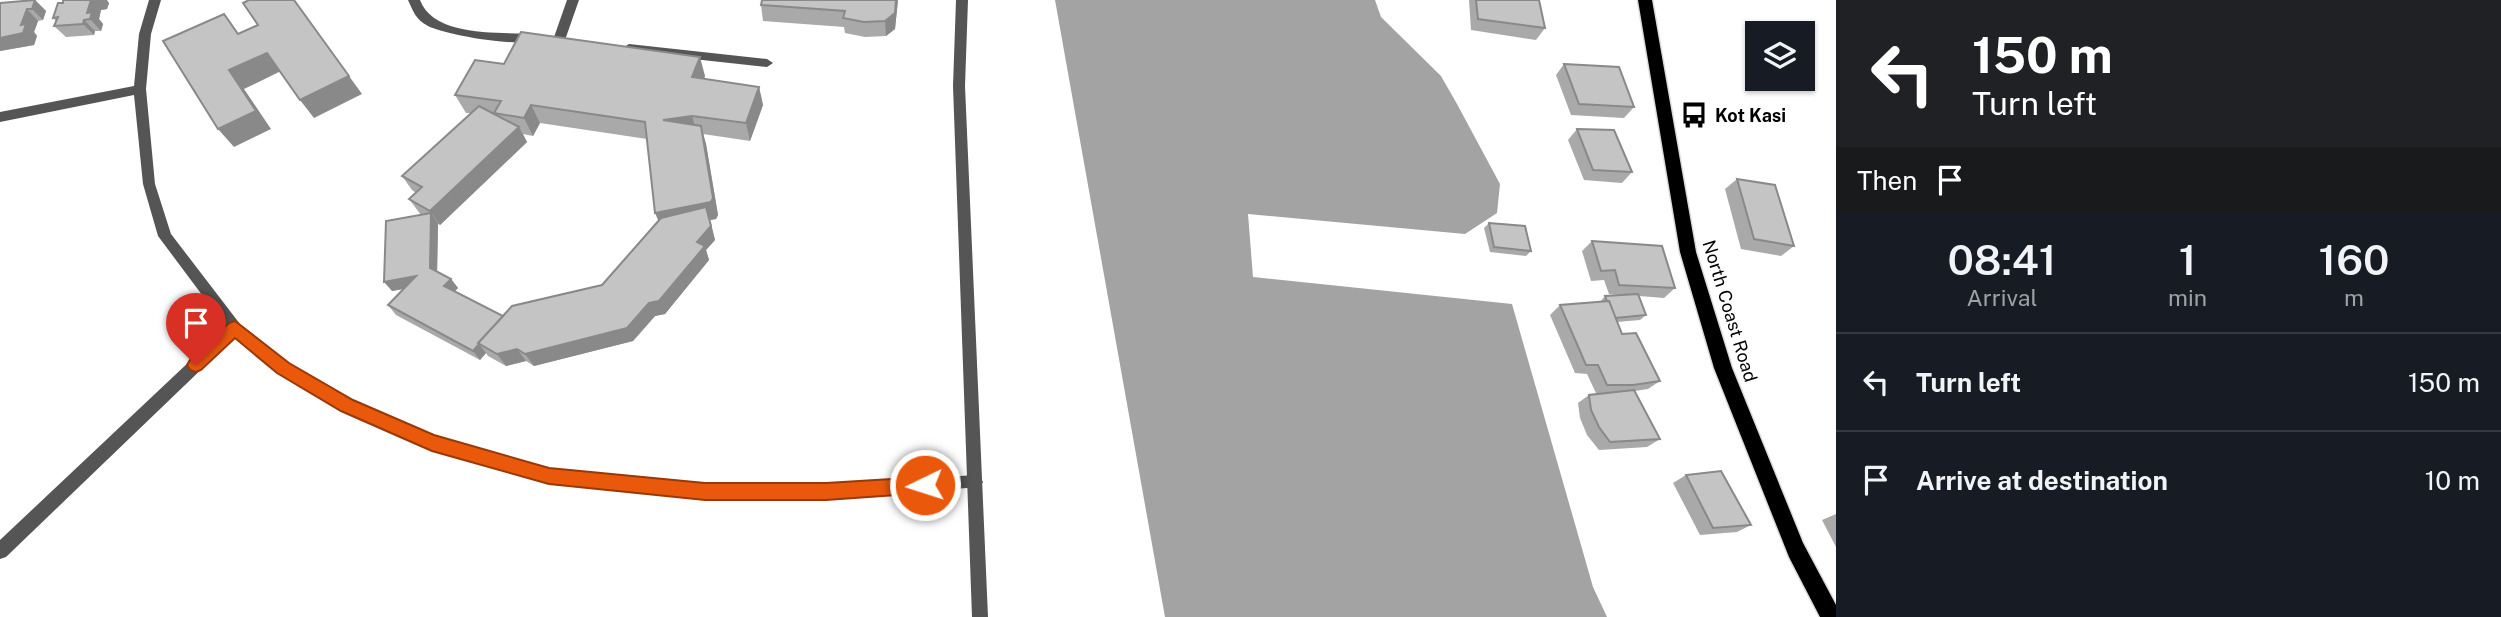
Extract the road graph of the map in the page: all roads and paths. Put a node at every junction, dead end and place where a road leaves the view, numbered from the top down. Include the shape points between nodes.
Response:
1 (155, 0) edge
2 (414, 0) edge
3 (573, 0) edge
4 (962, 0) edge
5 (1645, 0) edge
6 (559, 40) junction
7 (573, 41) edge
8 (614, 46) edge
9 (767, 63) dead end
10 (140, 89) junction
11 (0, 117) edge
12 (235, 328) junction
13 (975, 482) junction
14 (0, 551) edge
15 (980, 617) edge
16 (1831, 617) edge

1 - 10 street via 145,34
2 - 6 street via 419,15 438,28
3 - 6 street
4 - 13 street via 959,86
5 - 16 main road, North Coast Road via 1688,252 1723,368 1766,478
6 - 7 street
8 - 9 street
10 - 11 street
10 - 12 street via 149,184 165,236
12 - 13 street via 283,368 347,406 432,443 549,476 705,491 768,492
12 - 14 street
13 - 15 street

